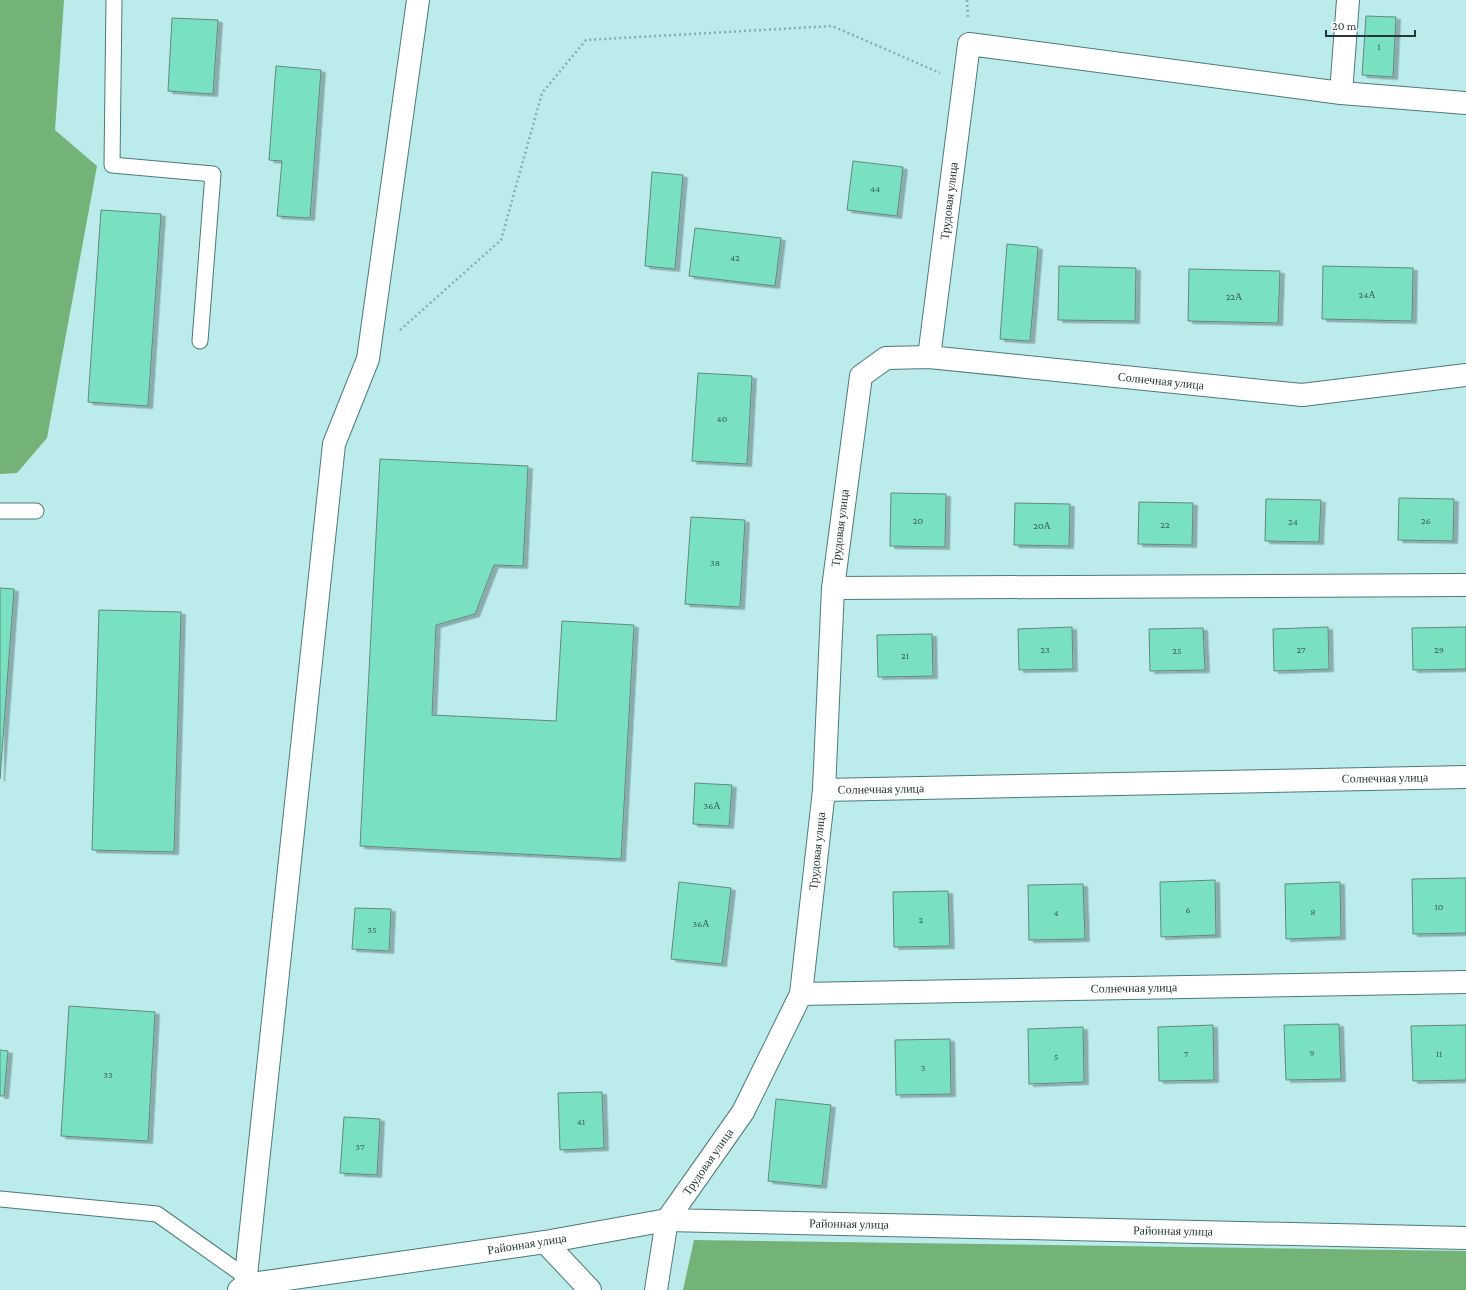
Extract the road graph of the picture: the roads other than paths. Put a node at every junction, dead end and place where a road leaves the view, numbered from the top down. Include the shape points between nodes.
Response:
1 (114, 0) edge
2 (418, 0) edge
3 (1348, 0) edge
4 (1341, 93) junction
5 (1466, 103) edge
6 (200, 341) dead end
7 (929, 357) junction
8 (1466, 375) edge
9 (860, 376) joint
10 (0, 511) edge
11 (36, 511) dead end
12 (1466, 585) edge
13 (833, 588) junction
14 (1466, 777) edge
15 (824, 790) junction
16 (1466, 982) edge
17 (801, 994) junction
18 (0, 1199) edge
19 (667, 1220) junction
20 (1466, 1238) edge
21 (545, 1242) junction
22 (243, 1284) edge
23 (590, 1290) edge
24 (656, 1290) edge

1 - 6 lane via 112,165 213,174
2 - 22 street via 368,359 334,444
3 - 4 street
4 - 5 street
4 - 7 street, Трудовая улица via 968,44
7 - 8 street, Солнечная улица via 1302,395
7 - 9 street, Солнечная улица via 886,358
9 - 13 street, Трудовая улица
10 - 11 lane
12 - 13 street
13 - 15 street, Трудовая улица
14 - 15 street, Солнечная улица
15 - 17 street, Трудовая улица
16 - 17 street, Солнечная улица
17 - 19 street, Трудовая улица via 743,1112
18 - 22 lane via 157,1214
19 - 20 street, Районная улица
19 - 21 street, Районная улица
19 - 24 street, Трудовая улица
21 - 22 street, Районная улица
21 - 23 street

